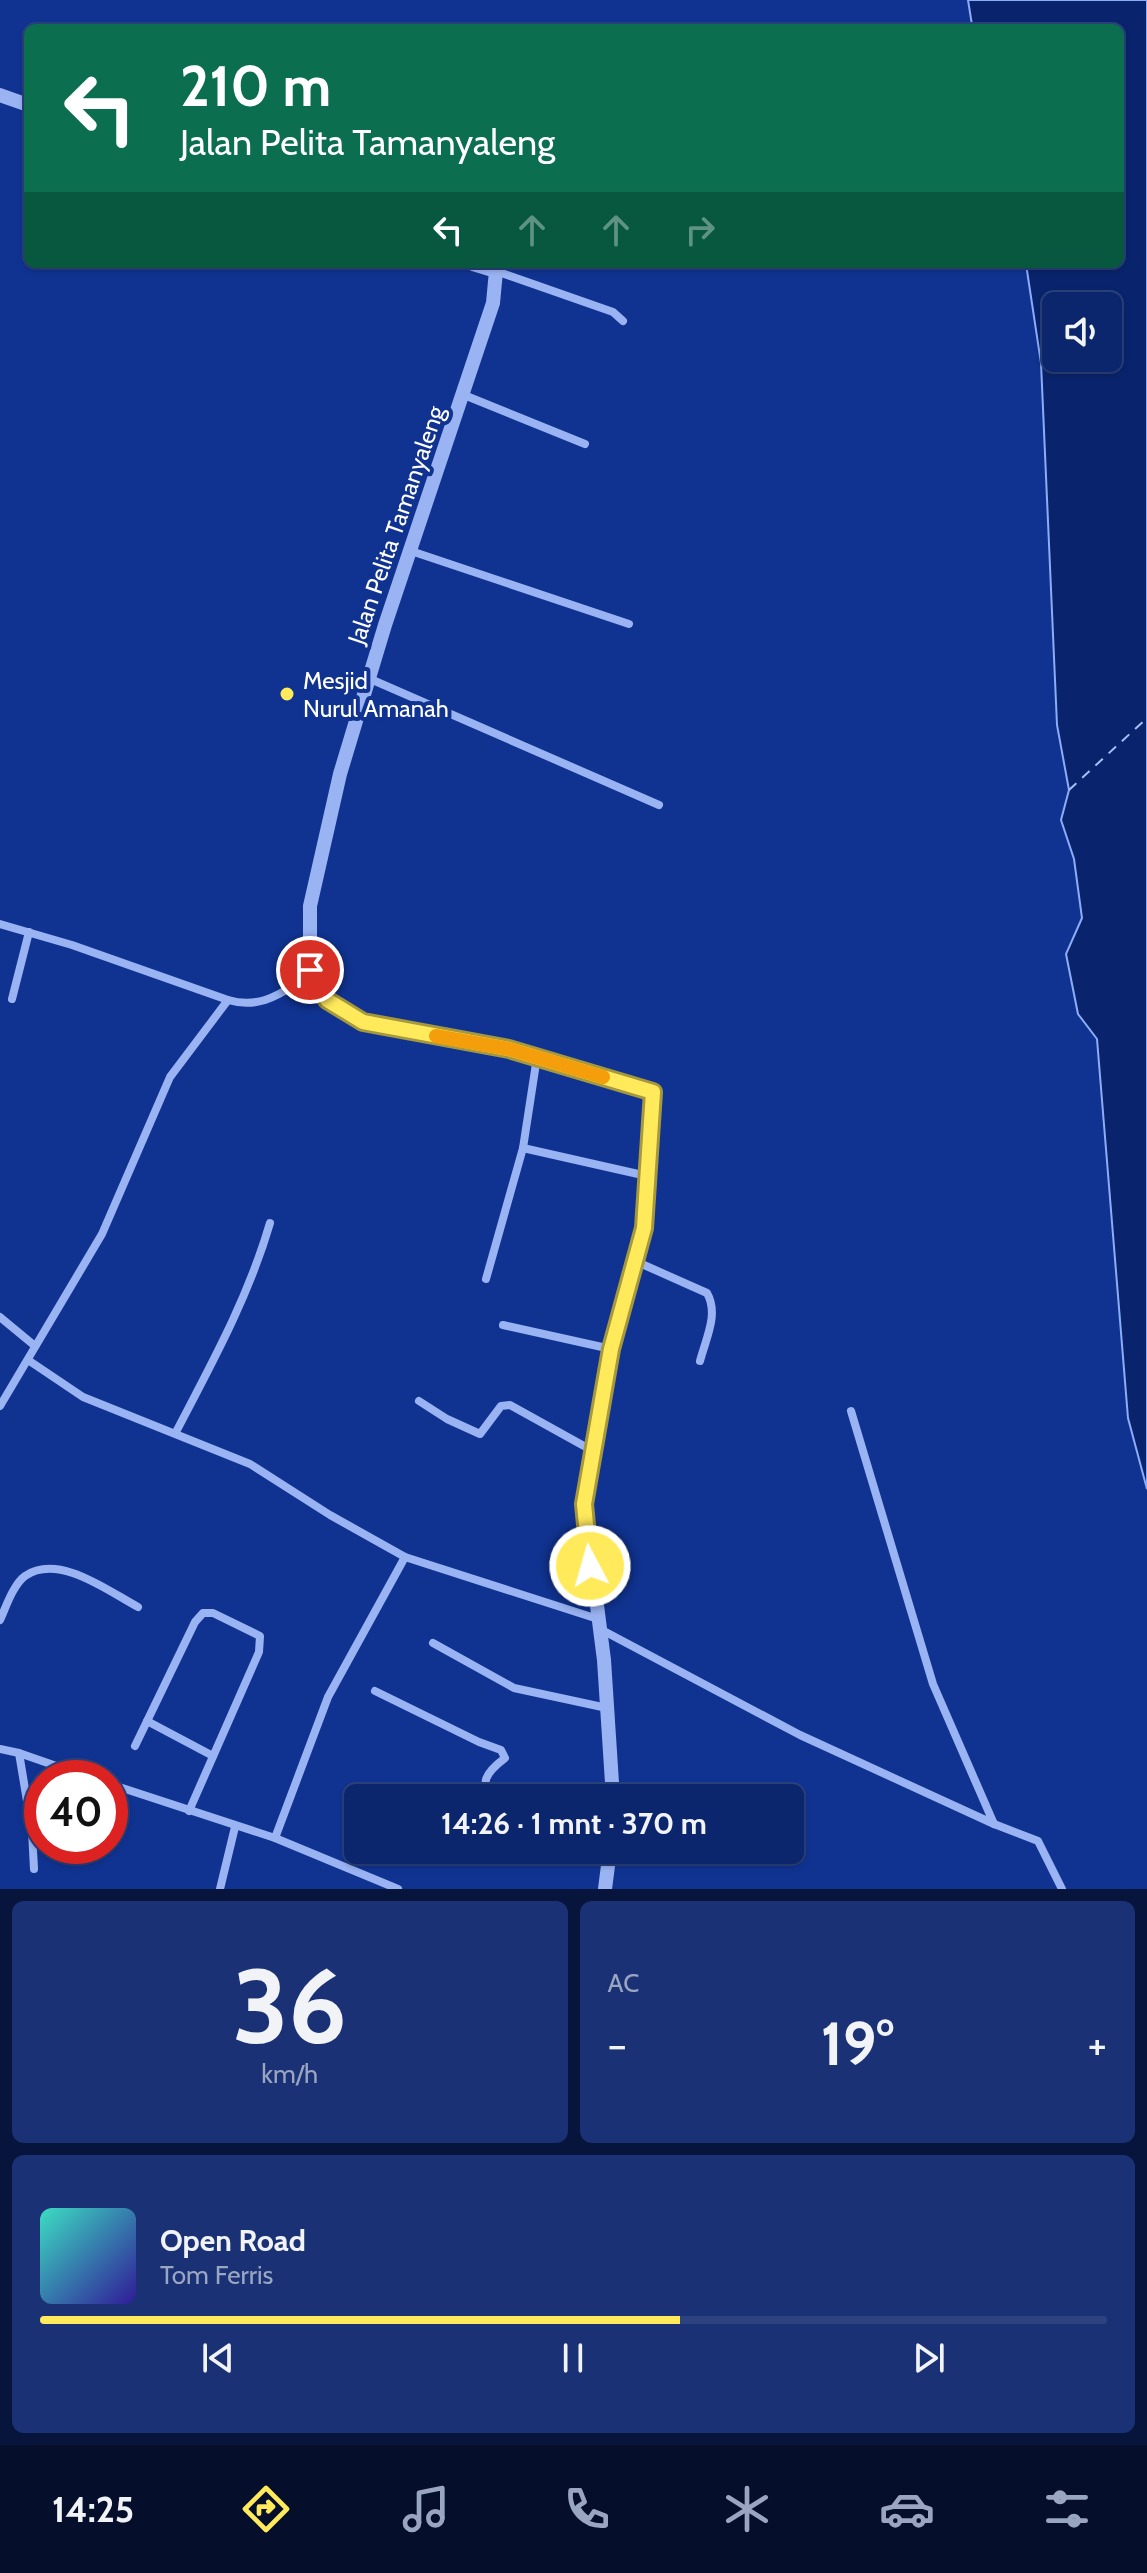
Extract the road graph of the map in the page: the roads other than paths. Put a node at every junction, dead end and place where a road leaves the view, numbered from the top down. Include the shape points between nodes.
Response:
1 (0, 95) edge
2 (24, 104) edge
3 (486, 268) edge
4 (496, 271) junction
5 (623, 321) dead end
6 (464, 395) junction
7 (585, 444) dead end
8 (411, 551) junction
9 (629, 624) dead end
10 (368, 678) junction
11 (659, 805) dead end
12 (0, 924) edge
13 (29, 932) junction
14 (310, 976) junction
15 (12, 999) dead end
16 (228, 1000) junction
17 (537, 1057) junction
18 (523, 1148) junction
19 (647, 1176) junction
20 (270, 1223) dead end
21 (635, 1261) junction
22 (486, 1279) dead end
23 (0, 1317) edge
24 (503, 1325) dead end
25 (35, 1346) junction
26 (611, 1349) junction
27 (28, 1360) junction
28 (700, 1361) dead end
29 (419, 1401) dead end
30 (0, 1406) edge
31 (851, 1411) dead end
32 (176, 1432) junction
33 (593, 1451) junction
34 (405, 1557) junction
35 (138, 1607) dead end
36 (0, 1620) edge
37 (599, 1623) junction
38 (433, 1643) dead end
39 (375, 1691) dead end
40 (607, 1708) junction
41 (147, 1721) junction
42 (135, 1746) dead end
43 (0, 1749) edge
44 (19, 1753) junction
45 (213, 1756) junction
46 (39, 1760) edge
47 (485, 1784) edge
48 (612, 1784) edge
49 (128, 1790) edge
50 (189, 1811) junction
51 (994, 1824) junction
52 (235, 1827) junction
53 (275, 1838) junction
54 (608, 1864) edge
55 (34, 1869) dead end
56 (220, 1889) edge
57 (398, 1889) edge
58 (605, 1889) edge
59 (1062, 1889) edge

1 - 2 street
3 - 4 street
4 - 5 street via 613,312
4 - 6 street, Jalan Pelita Tamanyaleng via 493,303
6 - 7 street
6 - 8 street, Jalan Pelita Tamanyaleng
8 - 9 street
8 - 10 street, Jalan Pelita Tamanyaleng
10 - 11 street
10 - 14 street, Jalan Pelita Tamanyaleng via 310,906
12 - 13 street
13 - 15 street
13 - 16 street
14 - 16 street via 263,1003
14 - 17 street via 327,1000 363,1022
16 - 25 street via 170,1077 102,1234
17 - 18 street
17 - 19 street via 653,1092
18 - 19 street
18 - 22 street
19 - 21 street via 644,1228
20 - 32 street via 228,1337
21 - 26 street
21 - 28 street via 707,1293 713,1315
23 - 25 street
24 - 26 street
25 - 27 street
26 - 33 street
27 - 30 street
27 - 32 street via 83,1397
29 - 33 street via 480,1434 501,1406 510,1405
31 - 51 street via 933,1684
32 - 34 street via 250,1464
33 - 37 street via 584,1504
34 - 37 street
34 - 53 street via 328,1697
35 - 36 street via 57,1569 23,1577
37 - 40 street
37 - 51 street via 786,1728
38 - 40 street via 514,1688
39 - 47 street via 501,1750 505,1758 486,1774
40 - 48 street
41 - 42 street
41 - 45 street
41 - 45 street via 203,1613 260,1636 259,1652
43 - 44 street
44 - 46 street
44 - 55 street
45 - 50 street
49 - 50 street
50 - 52 street
51 - 59 street via 1038,1841
52 - 53 street
52 - 56 street
53 - 57 street
54 - 58 street

